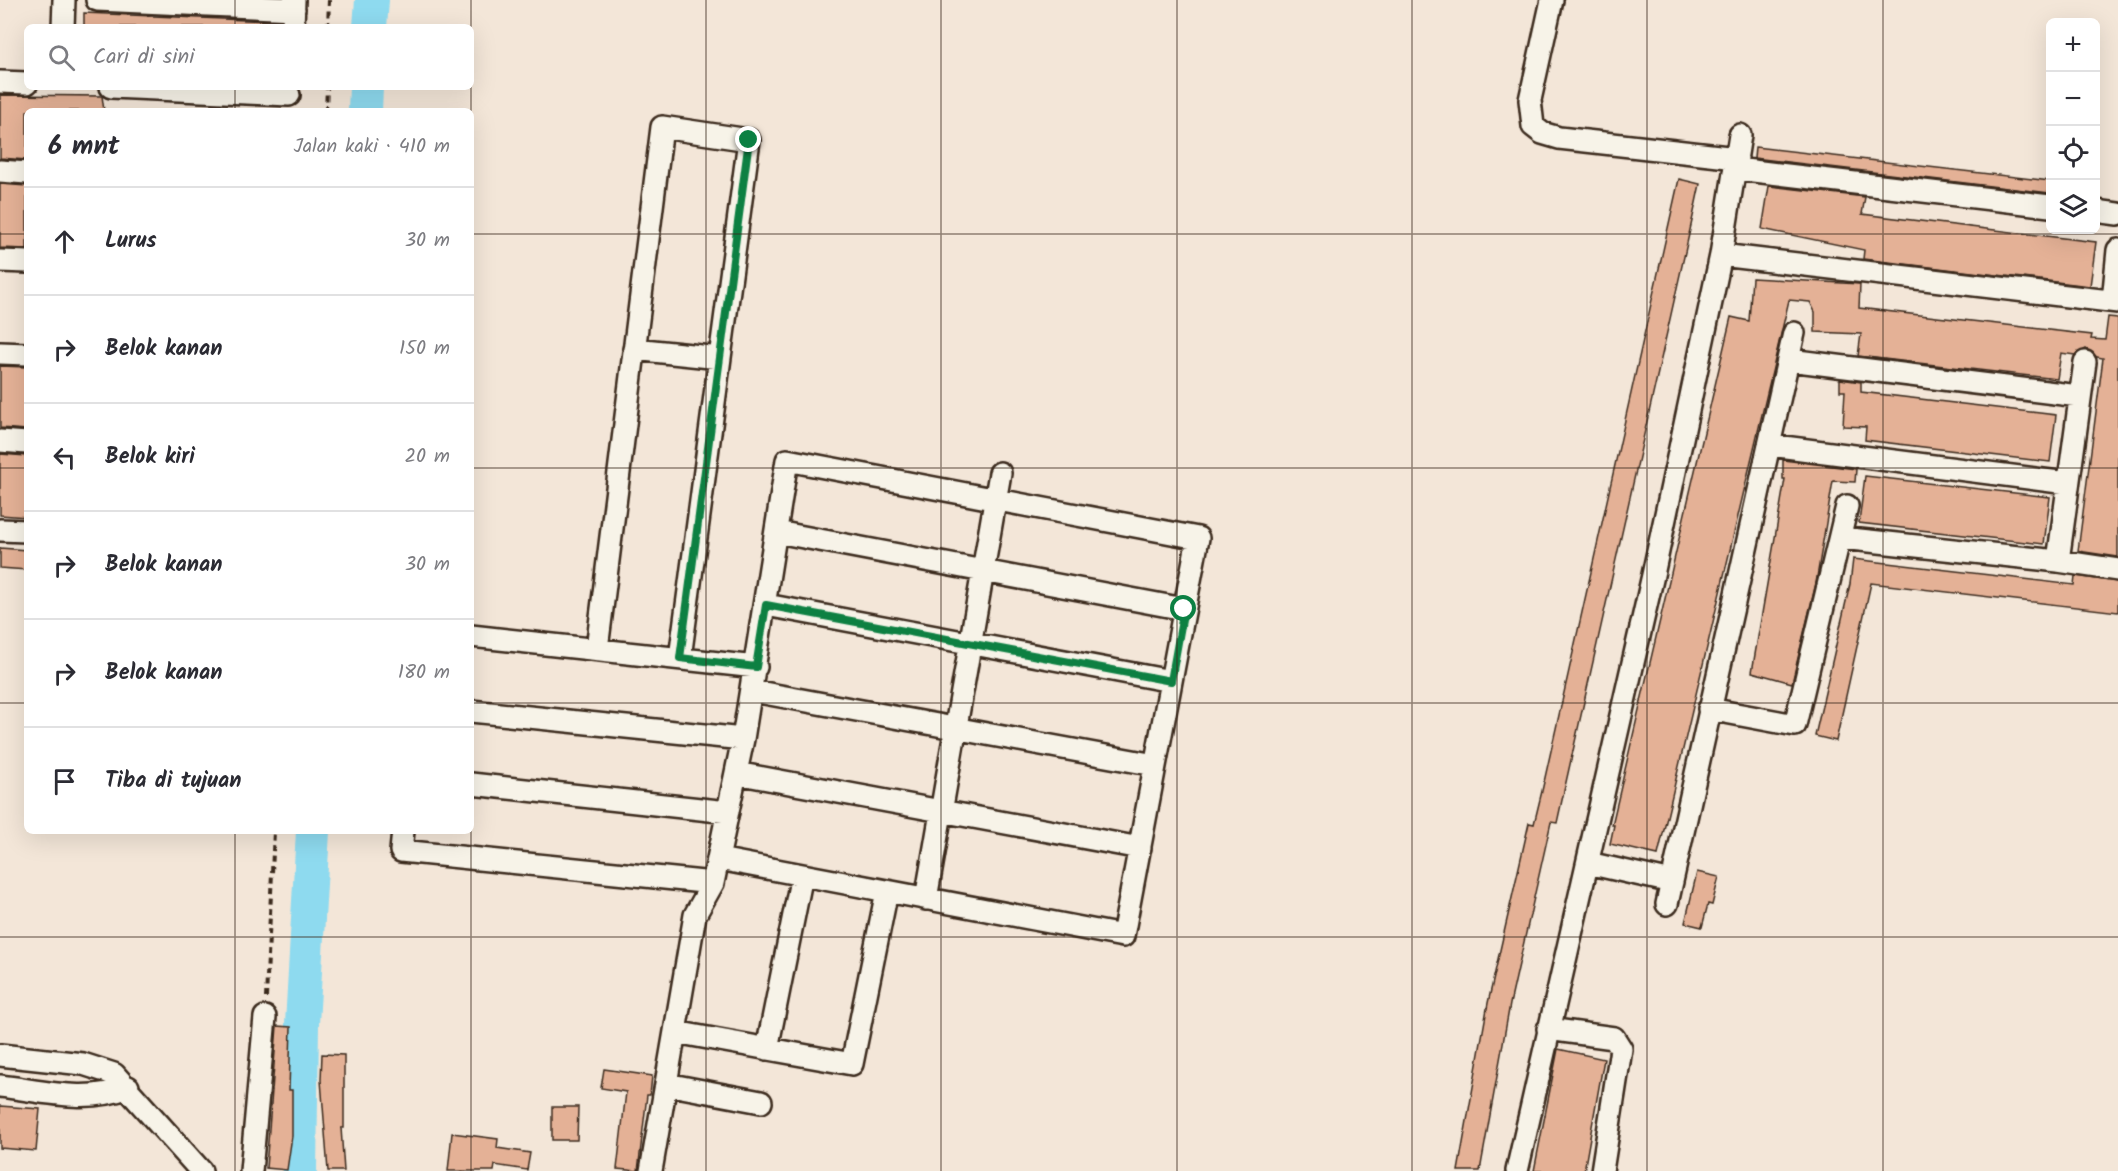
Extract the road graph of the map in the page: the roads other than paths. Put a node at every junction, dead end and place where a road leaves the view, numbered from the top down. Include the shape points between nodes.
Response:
1 (64, 0) edge
2 (97, 0) edge
3 (1552, 0) edge
4 (294, 12) edge
5 (63, 24) edge
6 (0, 82) edge
7 (24, 83) edge
8 (160, 90) edge
9 (289, 98) edge
10 (1740, 135) dead end
11 (1737, 164) junction
12 (0, 171) edge
13 (24, 172) edge
14 (2046, 205) edge
15 (2100, 212) edge
16 (2118, 214) edge
17 (2118, 250) edge
18 (1721, 255) junction
19 (0, 261) edge
20 (24, 262) edge
21 (2115, 301) edge
22 (1794, 333) dead end
23 (634, 348) junction
24 (0, 353) edge
25 (24, 354) edge
26 (720, 358) junction
27 (1789, 360) junction
28 (2085, 362) dead end
29 (2079, 396) junction
30 (0, 441) edge
31 (24, 443) edge
32 (1769, 445) junction
33 (1000, 473) dead end
34 (2067, 483) junction
35 (995, 500) junction
36 (1847, 506) dead end
37 (0, 530) edge
38 (24, 531) edge
39 (777, 532) junction
40 (1842, 538) junction
41 (2058, 561) junction
42 (2118, 570) edge
43 (983, 571) junction
44 (766, 605) junction
45 (1184, 609) junction
46 (474, 636) edge
47 (970, 644) junction
48 (597, 649) junction
49 (680, 658) junction
50 (756, 667) junction
51 (1171, 681) junction
52 (753, 691) junction
53 (1709, 710) junction
54 (474, 711) edge
55 (956, 728) junction
56 (743, 739) junction
57 (1155, 765) junction
58 (736, 773) junction
59 (474, 784) edge
60 (941, 811) junction
61 (728, 812) junction
62 (403, 834) edge
63 (1140, 848) junction
64 (718, 859) junction
65 (1588, 863) junction
66 (802, 875) junction
67 (1672, 882) junction
68 (713, 883) junction
69 (887, 891) junction
70 (926, 898) junction
71 (1667, 904) dead end
72 (265, 1017) road end
73 (1548, 1029) junction
74 (675, 1032) junction
75 (767, 1049) junction
76 (0, 1055) edge
77 (666, 1084) junction
78 (0, 1086) edge
79 (128, 1087) junction
80 (761, 1102) dead end
81 (201, 1171) edge
82 (251, 1171) edge
83 (651, 1171) edge
84 (1517, 1171) edge
85 (1602, 1171) edge

1 - 5 street
2 - 4 street
3 - 11 street via 1530,100 1533,126 1542,134
6 - 7 street
8 - 9 street
10 - 11 street
11 - 14 street
11 - 18 street
12 - 13 street
15 - 16 street
17 - 21 street
18 - 21 street
18 - 65 street
19 - 20 street
22 - 27 street
23 - 26 street
23 - 26 street via 662,127 749,140
23 - 48 street
24 - 25 street
26 - 49 street
27 - 29 street
27 - 32 street
28 - 29 street
29 - 34 street
30 - 31 street
32 - 34 street
32 - 53 street
33 - 35 street
34 - 41 street
35 - 39 street via 788,460
35 - 43 street
35 - 45 street via 1198,538
36 - 40 street
37 - 38 street
39 - 43 street
39 - 44 street
40 - 41 street
40 - 53 street via 1795,725
41 - 42 street
43 - 45 street
43 - 47 street
44 - 47 street
44 - 50 street
45 - 51 street
46 - 48 street
47 - 51 street
47 - 55 street
48 - 49 street
49 - 50 street
50 - 52 street
51 - 57 street
52 - 55 street
52 - 56 street
53 - 67 street
54 - 56 street
55 - 57 street
55 - 60 street
56 - 58 street
57 - 63 street
58 - 60 street
58 - 61 street
59 - 61 street
60 - 63 street
60 - 70 street
61 - 64 street
62 - 68 street via 401,851
63 - 70 street via 1123,936
64 - 66 street
64 - 68 street
65 - 67 street
65 - 73 street
66 - 69 street
66 - 75 street
67 - 71 street
68 - 74 street via 695,915
69 - 70 street
69 - 75 street via 852,1064
72 - 82 street
73 - 84 street
73 - 85 street via 1614,1038 1619,1042
74 - 75 street
74 - 77 street
76 - 79 street via 83,1064 114,1074
77 - 80 street
77 - 83 street
78 - 79 street via 90,1097
79 - 81 street

